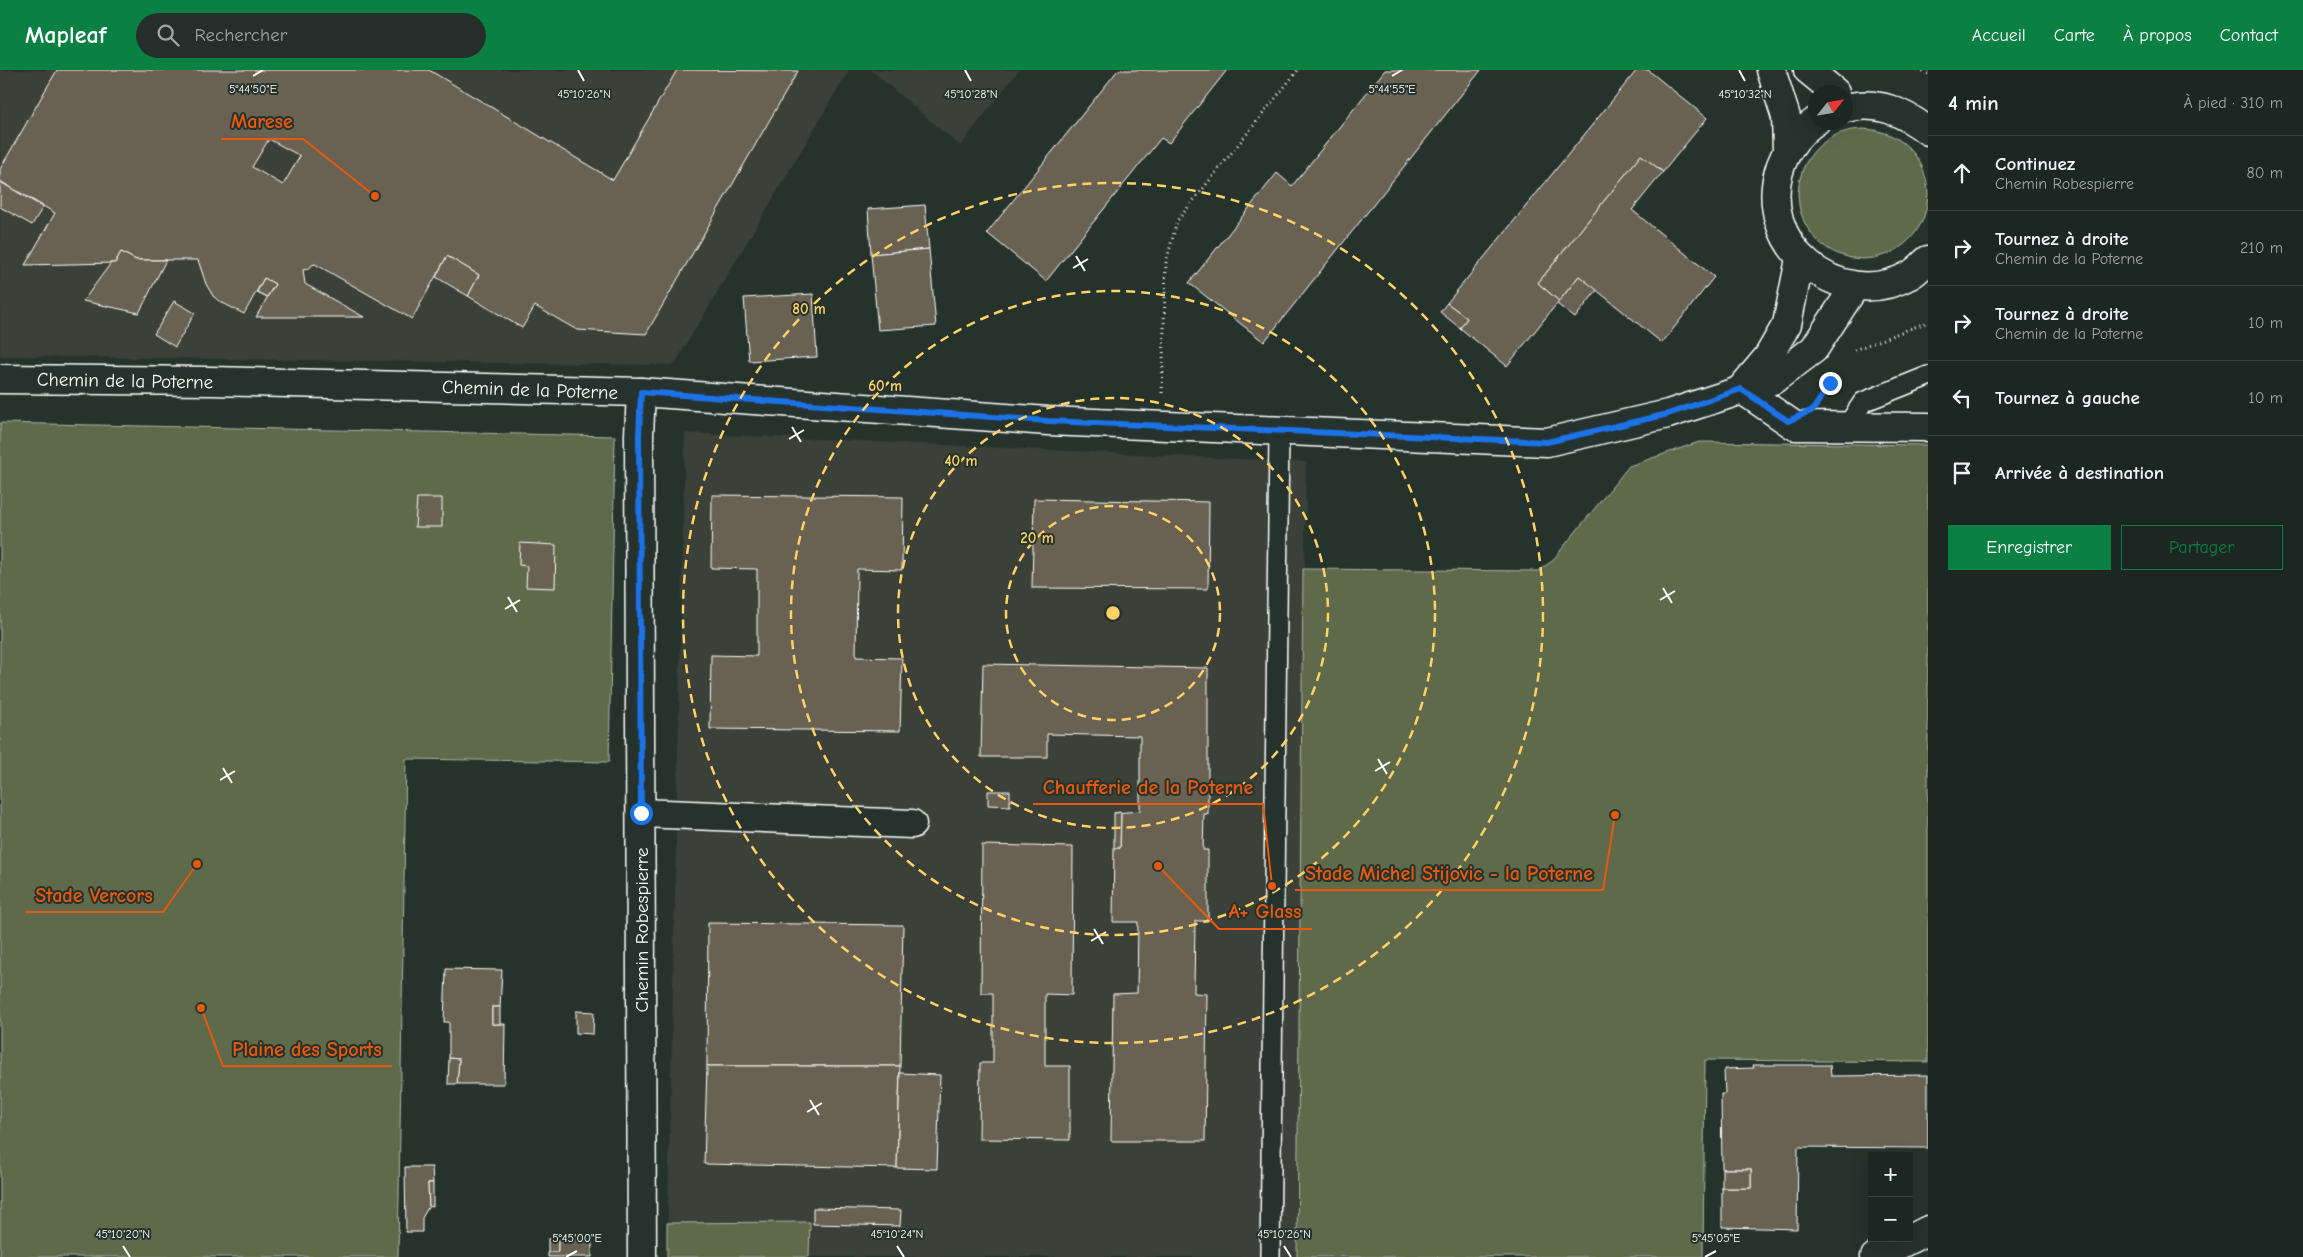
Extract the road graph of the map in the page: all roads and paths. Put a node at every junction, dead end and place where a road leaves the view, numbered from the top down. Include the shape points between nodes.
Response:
1 (1298, 70) edge
2 (1771, 70) edge
3 (1808, 70) edge
4 (1918, 70) edge
5 (1928, 74) edge
6 (1826, 85) edge
7 (1853, 102) edge
8 (1808, 126) edge
9 (1928, 131) edge
10 (1787, 150) junction
11 (1800, 259) junction
12 (1928, 260) edge
13 (1855, 286) junction
14 (1928, 322) edge
15 (1850, 354) dead end
16 (1833, 376) dead end
17 (1928, 376) edge
18 (0, 379) edge
19 (1741, 389) junction
20 (641, 392) junction
21 (1788, 421) junction
22 (1161, 426) junction
23 (1847, 426) junction
24 (1928, 427) edge
25 (1278, 432) junction
26 (641, 813) junction
27 (912, 824) dead end
28 (1928, 1230) edge
29 (642, 1257) edge
30 (1270, 1257) edge
31 (1875, 1257) edge

1 - 22 path via 1177,221 1166,263
2 - 10 street via 1786,117
3 - 6 street
4 - 5 path
7 - 9 street via 1884,107 1909,117
8 - 10 street
10 - 11 street via 1777,178 1776,207 1784,235
11 - 13 street via 1826,277
11 - 19 street via 1787,324 1768,358
12 - 13 street via 1911,274 1884,285
13 - 19 street, Chemin de la Poterne via 1814,349 1773,380
14 - 15 path
16 - 21 path via 1813,410
17 - 23 lane via 1863,402
18 - 20 street, Chemin de la Poterne via 211,380
19 - 21 street
19 - 25 street, Chemin de la Poterne via 1668,414 1547,442
20 - 22 street, Chemin de la Poterne
20 - 26 street, Chemin Robespierre
21 - 23 street via 1795,426
22 - 25 street, Chemin de la Poterne
23 - 24 street
25 - 30 lane
26 - 27 street
26 - 29 street, Chemin Robespierre
28 - 31 street

